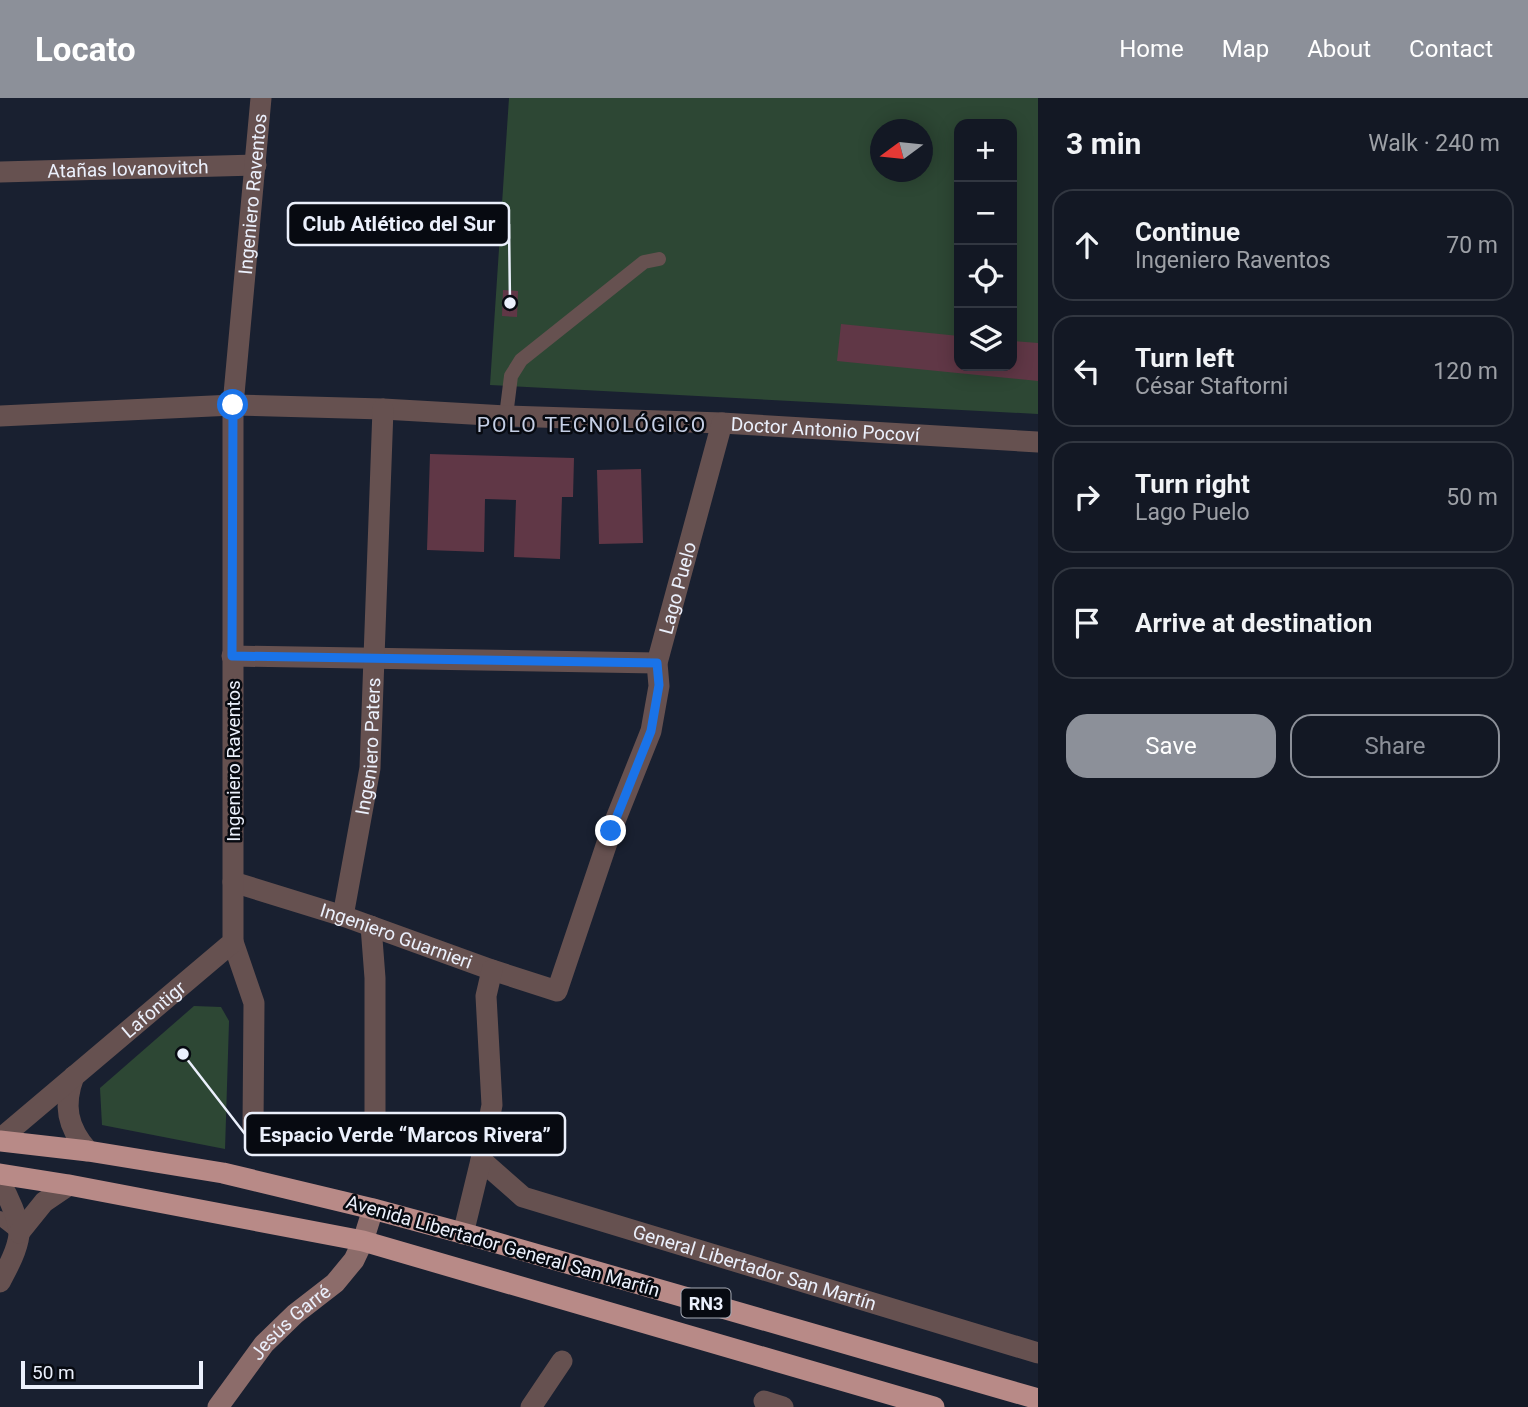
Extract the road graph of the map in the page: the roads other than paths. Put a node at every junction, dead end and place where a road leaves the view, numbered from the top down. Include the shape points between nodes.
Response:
1 (261, 98) edge
2 (256, 164) junction
3 (0, 172) edge
4 (659, 259) dead end
5 (233, 405) junction
6 (383, 409) junction
7 (0, 416) edge
8 (506, 416) junction
9 (722, 424) junction
10 (1038, 442) edge
11 (232, 656) junction
12 (375, 658) junction
13 (657, 663) junction
14 (233, 882) junction
15 (343, 916) junction
16 (371, 926) junction
17 (233, 942) junction
18 (492, 970) junction
19 (557, 991) joint
20 (74, 1076) junction
21 (253, 1127) dead end
22 (375, 1138) dead end
23 (0, 1140) edge
24 (88, 1151) junction
25 (481, 1160) junction
26 (0, 1174) edge
27 (0, 1182) edge
28 (69, 1185) junction
29 (373, 1209) junction
30 (0, 1218) edge
31 (19, 1233) junction
32 (463, 1234) junction
33 (363, 1241) junction
34 (0, 1282) edge
35 (1038, 1353) edge
36 (562, 1361) dead end
37 (1038, 1399) edge
38 (218, 1407) edge
39 (531, 1407) edge
40 (934, 1407) edge

1 - 2 street, Ingeniero Raventos
2 - 3 street, Atañas Iovanovitch
2 - 5 street, Ingeniero Raventos
4 - 8 lane via 644,262 522,360 511,376
5 - 6 street, Doctor Antonio Pocoví
5 - 7 street, Doctor Antonio Pocoví
5 - 11 street, Ingeniero Raventos
6 - 8 street, Doctor Antonio Pocoví
6 - 12 street, Ingeniero Paters
8 - 9 street, Doctor Antonio Pocoví
9 - 10 street, Doctor Antonio Pocoví
9 - 13 street, Lago Puelo
11 - 12 street
11 - 14 street, Ingeniero Raventos
12 - 13 street
12 - 15 street, Ingeniero Paters via 370,768
13 - 19 street, Lago Puelo via 659,685 651,731 611,831
14 - 15 street, Ingeniero Guarnieri
14 - 17 street, Ingeniero Raventos
15 - 16 street, Ingeniero Guarnieri
16 - 18 street, Ingeniero Guarnieri
16 - 22 street
17 - 20 street, Lafontigr
17 - 21 street, Ingeniero Raventos via 254,1003
18 - 19 street, Ingeniero Guarnieri
18 - 25 street via 486,996 492,1105
20 - 23 street, Lafontigr
20 - 24 street via 69,1118
23 - 24 highway, Avenida Libertador General San Martín / RN3
24 - 29 highway, Avenida Libertador General San Martín / RN3 via 223,1173
25 - 32 street
25 - 35 street, General Libertador San Martín via 523,1196
26 - 28 highway, Avenida Libertador General San Martín / RN3
27 - 31 street
28 - 31 street via 44,1202
28 - 33 highway, Avenida Libertador General San Martín / RN3
29 - 32 highway, Avenida Libertador General San Martín / RN3
29 - 33 main road, Jesús Garré
30 - 31 lane
31 - 34 street
32 - 37 highway, Avenida Libertador General San Martín / RN3
33 - 38 main road, Jesús Garré via 335,1283 264,1344
33 - 40 highway, Avenida Libertador General San Martín / RN3
36 - 39 street

